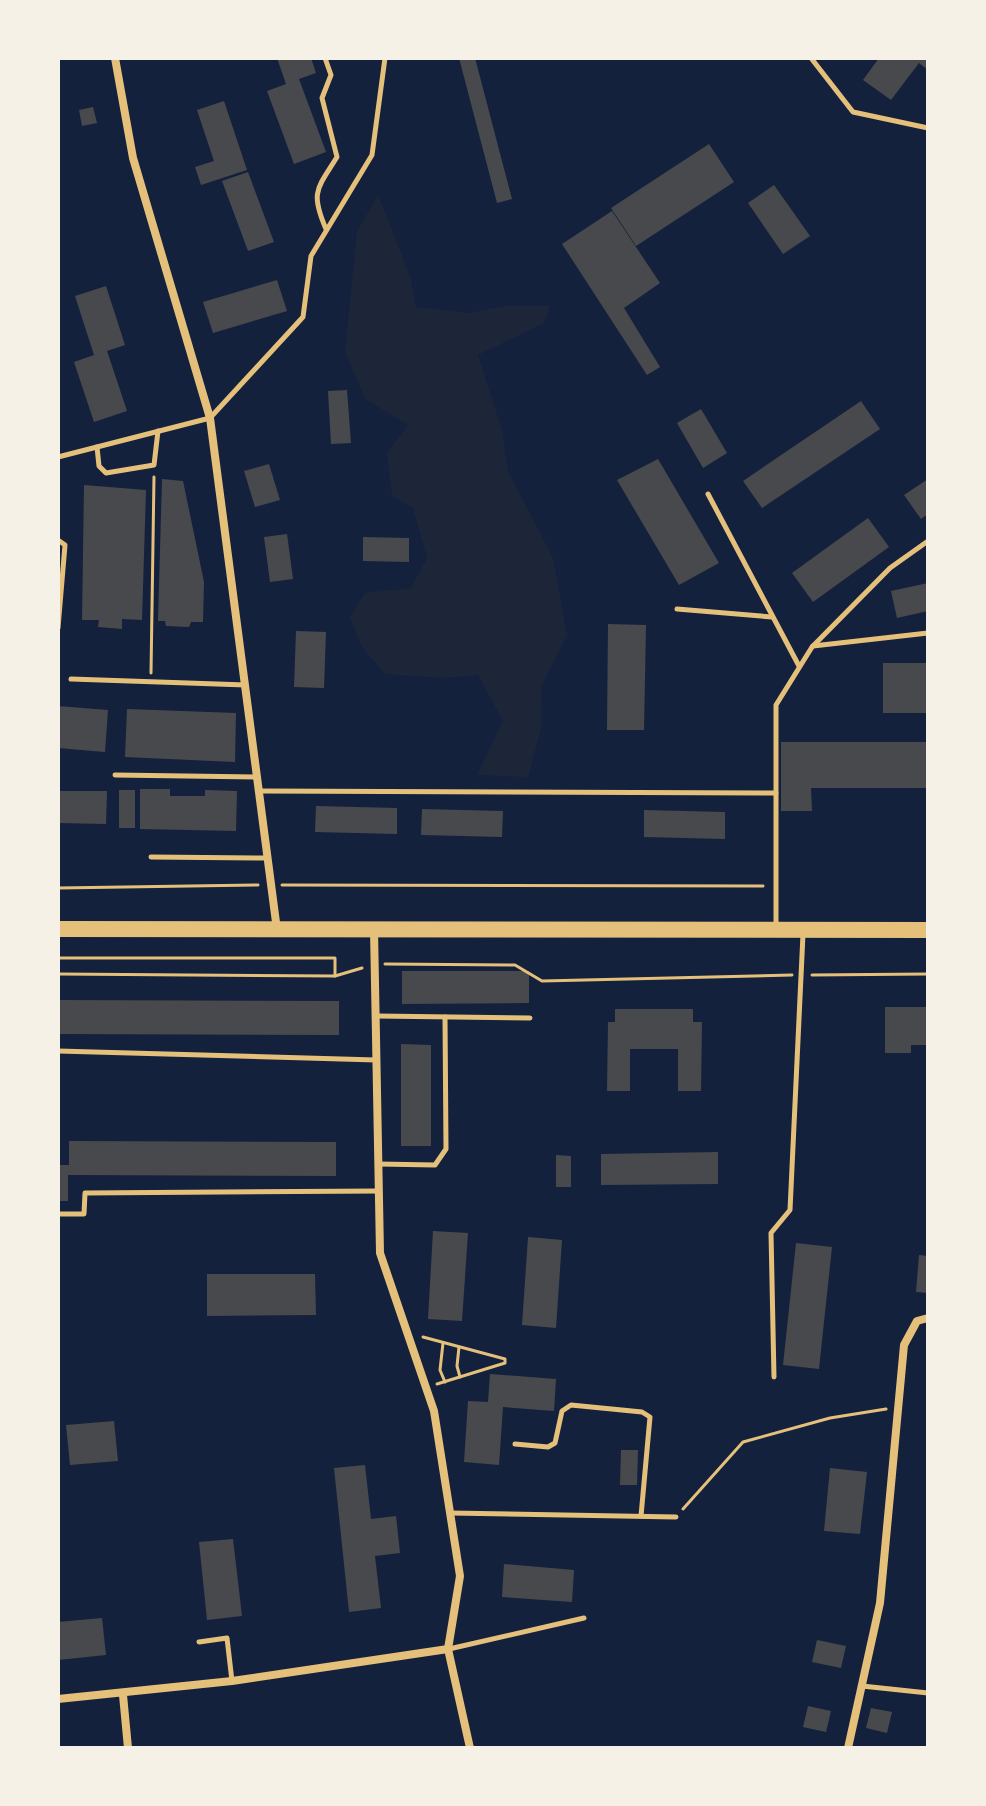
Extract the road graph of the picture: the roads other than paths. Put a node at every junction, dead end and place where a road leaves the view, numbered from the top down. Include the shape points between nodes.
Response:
1 (115, 58) edge
2 (325, 58) edge
3 (385, 58) edge
4 (811, 58) edge
5 (928, 128) edge
6 (327, 230) junction
7 (210, 418) junction
8 (158, 431) junction
9 (97, 447) junction
10 (58, 457) edge
11 (708, 494) dead end
12 (58, 540) edge
13 (928, 541) edge
14 (677, 609) dead end
15 (773, 617) junction
16 (58, 628) edge
17 (928, 633) edge
18 (812, 647) junction
19 (799, 667) junction
20 (71, 679) dead end
21 (247, 685) junction
22 (115, 775) dead end
23 (259, 777) junction
24 (260, 791) junction
25 (776, 793) junction
26 (151, 857) dead end
27 (268, 859) junction
28 (58, 929) edge
29 (374, 929) junction
30 (776, 929) junction
31 (803, 929) junction
32 (277, 930) junction
33 (928, 930) edge
34 (376, 1016) junction
35 (445, 1017) junction
36 (530, 1018) dead end
37 (58, 1051) edge
38 (376, 1060) junction
39 (378, 1164) junction
40 (379, 1191) junction
41 (58, 1214) edge
42 (928, 1318) edge
43 (774, 1377) dead end
44 (515, 1444) dead end
45 (450, 1513) junction
46 (641, 1516) junction
47 (676, 1517) road end
48 (584, 1618) dead end
49 (199, 1642) dead end
50 (448, 1649) junction
51 (232, 1681) junction
52 (862, 1686) junction
53 (928, 1693) edge
54 (123, 1695) junction
55 (58, 1699) edge
56 (128, 1748) edge
57 (470, 1748) edge
58 (848, 1748) edge

1 - 7 street via 133,158
2 - 6 lane via 331,75 322,98 337,157 316,191 315,203
3 - 6 lane via 372,155
4 - 5 lane via 853,112
6 - 7 lane via 311,256 303,317
7 - 8 lane
7 - 21 street
8 - 9 lane
8 - 9 lane via 154,465 106,473 99,466
9 - 10 lane
11 - 15 lane
12 - 16 lane via 65,545
13 - 18 lane via 890,568
14 - 15 lane
15 - 19 lane
17 - 18 lane
18 - 19 lane
19 - 25 lane via 776,705
20 - 21 lane
21 - 23 street
22 - 23 lane
23 - 24 street
24 - 25 lane
24 - 27 street
25 - 30 lane
26 - 27 lane
27 - 32 street
28 - 32 highway
29 - 30 highway
29 - 32 highway
29 - 34 street
30 - 31 highway
31 - 33 highway
31 - 43 lane via 790,1210 771,1233
34 - 35 lane
34 - 38 street
35 - 36 lane
35 - 39 lane via 446,1149 435,1165
37 - 38 lane
38 - 39 street
39 - 40 street
40 - 41 lane via 85,1193 84,1214
40 - 45 street via 380,1253 434,1411
42 - 52 street via 917,1321 904,1345 880,1603
44 - 46 lane via 555,1443 562,1411 571,1405 642,1412 650,1417
45 - 46 lane
45 - 50 street via 460,1576
46 - 47 lane
48 - 50 lane
49 - 51 lane via 227,1638
50 - 51 street
50 - 57 street
51 - 54 street
52 - 53 lane
52 - 58 street
54 - 55 street
54 - 56 street

